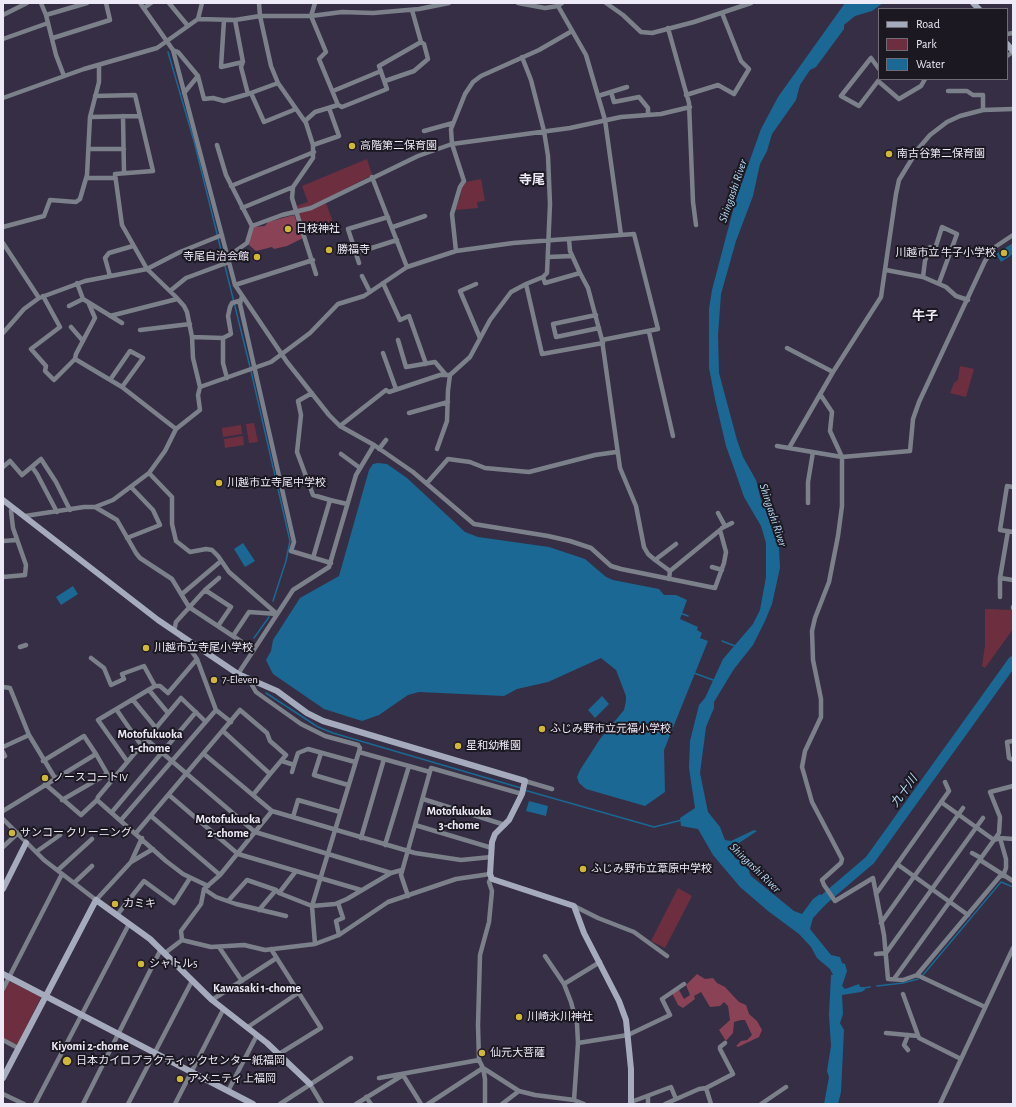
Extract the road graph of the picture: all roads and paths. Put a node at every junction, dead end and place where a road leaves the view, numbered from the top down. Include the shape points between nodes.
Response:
1 (27, 3) edge
2 (41, 3) edge
3 (87, 3) edge
4 (106, 3) edge
5 (140, 3) edge
6 (151, 3) edge
7 (169, 3) edge
8 (202, 3) edge
9 (259, 3) edge
10 (315, 3) edge
11 (416, 3) edge
12 (449, 3) edge
13 (518, 3) edge
14 (548, 3) edge
15 (751, 3) edge
16 (609, 4) edge
17 (560, 5) edge
18 (144, 8) junction
19 (552, 8) junction
20 (412, 10) junction
21 (419, 10) junction
22 (722, 13) junction
23 (3, 15) edge
24 (46, 15) junction
25 (260, 16) junction
26 (311, 16) junction
27 (198, 19) junction
28 (224, 20) junction
29 (235, 20) junction
30 (48, 23) junction
31 (188, 26) junction
32 (668, 28) junction
33 (572, 31) junction
34 (53, 38) junction
35 (3, 39) edge
36 (168, 41) junction
37 (421, 42) junction
38 (173, 50) junction
39 (522, 57) junction
40 (243, 62) junction
41 (99, 65) junction
42 (878, 68) edge
43 (381, 71) junction
44 (64, 76) junction
45 (198, 76) junction
46 (925, 80) edge
47 (385, 81) junction
48 (278, 83) junction
49 (627, 87) dead end
50 (332, 91) junction
51 (948, 91) dead end
52 (611, 92) junction
53 (184, 93) junction
54 (250, 94) junction
55 (686, 95) junction
56 (95, 96) junction
57 (598, 96) junction
58 (3, 98) edge
59 (338, 105) junction
60 (690, 107) junction
61 (329, 108) junction
62 (296, 109) junction
63 (1013, 109) edge
64 (983, 110) junction
65 (648, 114) junction
66 (123, 116) junction
67 (139, 116) junction
68 (90, 117) junction
69 (605, 120) junction
70 (304, 121) junction
71 (453, 123) junction
72 (544, 130) junction
73 (424, 131) dead end
74 (452, 144) junction
75 (217, 145) dead end
76 (313, 145) junction
77 (124, 148) junction
78 (89, 149) junction
79 (314, 152) junction
80 (124, 173) junction
81 (372, 177) junction
82 (87, 178) junction
83 (115, 178) junction
84 (231, 186) junction
85 (293, 187) junction
86 (242, 208) junction
87 (296, 211) junction
88 (425, 216) dead end
89 (388, 217) junction
90 (696, 225) dead end
91 (252, 226) junction
92 (393, 227) junction
93 (3, 228) edge
94 (1013, 234) edge
95 (222, 235) junction
96 (620, 235) junction
97 (569, 239) junction
98 (397, 240) junction
99 (549, 240) junction
100 (3, 243) edge
101 (134, 246) junction
102 (456, 251) junction
103 (356, 253) junction
104 (572, 256) junction
105 (227, 257) junction
106 (548, 257) junction
107 (313, 260) junction
108 (229, 262) junction
109 (359, 263) dead end
110 (407, 267) junction
111 (147, 269) junction
112 (886, 270) junction
113 (580, 272) junction
114 (316, 274) dead end
115 (110, 276) junction
116 (362, 276) dead end
117 (543, 277) junction
118 (923, 277) junction
119 (77, 283) junction
120 (383, 283) junction
121 (939, 283) junction
122 (476, 284) dead end
123 (526, 284) junction
124 (235, 285) junction
125 (170, 291) junction
126 (370, 292) junction
127 (41, 297) junction
128 (241, 298) junction
129 (83, 299) junction
130 (178, 299) junction
131 (968, 300) junction
132 (89, 304) junction
133 (69, 306) dead end
134 (596, 315) junction
135 (110, 316) junction
136 (122, 322) dead end
137 (190, 324) junction
138 (70, 327) dead end
139 (599, 328) junction
140 (140, 330) dead end
141 (649, 332) junction
142 (3, 333) edge
143 (192, 337) junction
144 (223, 338) junction
145 (480, 338) junction
146 (398, 340) dead end
147 (83, 341) junction
148 (602, 342) junction
149 (787, 348) dead end
150 (383, 353) dead end
151 (282, 354) junction
152 (75, 359) junction
153 (426, 364) junction
154 (255, 369) junction
155 (833, 372) junction
156 (448, 375) junction
157 (227, 378) junction
158 (110, 380) junction
159 (122, 387) junction
160 (200, 387) junction
161 (396, 389) junction
162 (312, 393) junction
163 (820, 394) junction
164 (448, 402) junction
165 (409, 413) dead end
166 (340, 426) junction
167 (176, 429) junction
168 (673, 436) dead end
169 (386, 440) dead end
170 (374, 445) junction
171 (777, 446) dead end
172 (437, 448) dead end
173 (789, 448) junction
174 (379, 449) junction
175 (616, 452) junction
176 (813, 452) junction
177 (341, 454) dead end
178 (842, 457) junction
179 (3, 467) edge
180 (32, 467) junction
181 (360, 468) junction
182 (149, 473) junction
183 (427, 484) junction
184 (131, 487) junction
185 (1013, 487) edge
186 (3, 500) edge
187 (330, 500) junction
188 (808, 503) dead end
189 (347, 504) junction
190 (95, 507) junction
191 (12, 508) junction
192 (70, 510) junction
193 (57, 512) junction
194 (718, 513) dead end
195 (25, 516) junction
196 (732, 523) dead end
197 (725, 526) junction
198 (720, 530) junction
199 (1011, 532) edge
200 (127, 538) junction
201 (17, 540) junction
202 (3, 541) edge
203 (676, 544) dead end
204 (312, 558) junction
205 (655, 560) junction
206 (221, 561) junction
207 (330, 563) junction
208 (712, 568) dead end
209 (722, 570) junction
210 (670, 571) junction
211 (3, 577) edge
212 (219, 578) dead end
213 (1000, 578) junction
214 (669, 579) junction
215 (1013, 580) edge
216 (205, 590) junction
217 (182, 594) junction
218 (1000, 597) dead end
219 (189, 607) junction
220 (277, 614) junction
221 (218, 626) junction
222 (174, 630) junction
223 (180, 634) junction
224 (233, 636) junction
225 (26, 645) dead end
226 (20, 646) dead end
227 (254, 650) junction
228 (91, 658) dead end
229 (196, 659) junction
230 (238, 674) junction
231 (248, 678) junction
232 (156, 686) junction
233 (3, 687) edge
234 (149, 690) junction
235 (133, 700) junction
236 (116, 709) junction
237 (216, 710) junction
238 (196, 712) junction
239 (168, 713) junction
240 (205, 721) junction
241 (231, 722) junction
242 (156, 728) junction
243 (223, 731) junction
244 (29, 735) junction
245 (146, 739) junction
246 (1013, 741) edge
247 (141, 745) junction
248 (3, 747) edge
249 (3, 752) edge
250 (162, 752) junction
251 (359, 752) junction
252 (321, 753) junction
253 (96, 754) junction
254 (204, 754) junction
255 (3, 757) edge
256 (384, 759) junction
257 (43, 760) junction
258 (172, 760) junction
259 (1013, 760) edge
260 (127, 761) junction
261 (282, 761) junction
262 (355, 762) junction
263 (294, 765) junction
264 (409, 766) junction
265 (292, 772) dead end
266 (430, 772) junction
267 (187, 773) junction
268 (107, 774) junction
269 (270, 774) junction
270 (55, 778) junction
271 (112, 780) junction
272 (526, 781) junction
273 (945, 782) dead end
274 (45, 784) junction
275 (348, 785) junction
276 (1013, 786) edge
277 (552, 789) dead end
278 (522, 794) junction
279 (169, 795) junction
280 (253, 795) junction
281 (423, 799) junction
282 (62, 800) junction
283 (98, 800) junction
284 (941, 802) junction
285 (964, 808) dead end
286 (3, 811) edge
287 (272, 811) junction
288 (112, 812) junction
289 (340, 812) junction
290 (959, 815) junction
291 (152, 816) junction
292 (293, 817) junction
293 (983, 818) dead end
294 (3, 819) edge
295 (121, 820) junction
296 (415, 825) junction
297 (505, 825) junction
298 (977, 827) junction
299 (334, 831) junction
300 (255, 832) junction
301 (18, 833) junction
302 (136, 834) junction
303 (60, 835) dead end
304 (142, 838) junction
305 (361, 838) junction
306 (1000, 838) junction
307 (92, 839) dead end
308 (1013, 839) edge
309 (994, 840) junction
310 (26, 843) junction
311 (385, 845) junction
312 (3, 847) edge
313 (492, 848) junction
314 (153, 849) junction
315 (36, 852) junction
316 (408, 852) junction
317 (972, 852) dead end
318 (238, 854) junction
319 (328, 854) junction
320 (491, 857) junction
321 (980, 859) junction
322 (131, 862) junction
323 (897, 864) junction
324 (92, 866) dead end
325 (402, 870) junction
326 (296, 871) junction
327 (60, 872) junction
328 (391, 872) junction
329 (220, 875) junction
330 (1002, 875) junction
331 (490, 876) junction
332 (915, 876) junction
333 (190, 878) junction
334 (320, 878) junction
335 (1013, 881) edge
336 (74, 883) junction
337 (206, 888) junction
338 (3, 889) edge
339 (932, 889) junction
340 (361, 890) junction
341 (278, 892) junction
342 (876, 894) junction
343 (408, 896) junction
344 (96, 900) junction
345 (229, 900) junction
346 (950, 902) junction
347 (338, 903) junction
348 (312, 906) junction
349 (574, 906) junction
350 (259, 910) junction
351 (117, 915) junction
352 (968, 915) junction
353 (286, 916) dead end
354 (881, 923) junction
355 (129, 924) junction
356 (339, 935) junction
357 (182, 940) junction
358 (315, 944) junction
359 (219, 947) junction
360 (1013, 948) edge
361 (271, 949) junction
362 (163, 951) junction
363 (886, 953) junction
364 (876, 954) dead end
365 (544, 956) dead end
366 (667, 956) dead end
367 (276, 959) junction
368 (600, 962) junction
369 (917, 975) junction
370 (6, 976) edge
371 (894, 979) junction
372 (192, 981) junction
373 (242, 981) junction
374 (564, 984) junction
375 (684, 984) dead end
376 (3, 989) edge
377 (298, 993) junction
378 (903, 994) dead end
379 (45, 995) junction
380 (212, 1000) junction
381 (984, 1007) junction
382 (224, 1010) junction
383 (82, 1015) junction
384 (248, 1027) junction
385 (886, 1033) dead end
386 (119, 1034) junction
387 (257, 1035) junction
388 (628, 1035) junction
389 (908, 1035) junction
390 (918, 1036) junction
391 (3, 1040) edge
392 (578, 1043) junction
393 (725, 1043) dead end
394 (18, 1048) junction
395 (908, 1050) dead end
396 (154, 1053) junction
397 (279, 1054) junction
398 (351, 1058) dead end
399 (960, 1059) junction
400 (479, 1060) junction
401 (483, 1068) junction
402 (191, 1073) junction
403 (403, 1075) junction
404 (3, 1078) edge
405 (379, 1078) dead end
406 (310, 1084) junction
407 (786, 1087) dead end
408 (706, 1088) junction
409 (519, 1090) junction
410 (228, 1091) junction
411 (3, 1094) edge
412 (648, 1096) junction
413 (366, 1097) junction
414 (676, 1098) junction
415 (574, 1100) junction
416 (631, 1103) edge
417 (24, 1104) edge
418 (35, 1104) edge
419 (83, 1104) edge
420 (128, 1104) edge
421 (175, 1104) edge
422 (253, 1104) edge
423 (280, 1104) edge
424 (322, 1104) edge
425 (356, 1104) edge
426 (370, 1104) edge
427 (421, 1104) edge
428 (428, 1104) edge
429 (486, 1104) edge
430 (502, 1104) edge
431 (584, 1104) edge
432 (648, 1104) edge
433 (664, 1104) edge
434 (711, 1104) edge
435 (761, 1104) edge
436 (940, 1104) edge

1 - 23 street
2 - 24 street
3 - 24 street
4 - 34 street via 110,20
5 - 18 street
6 - 18 street
7 - 31 street
8 - 27 street
9 - 25 street
10 - 26 street
11 - 21 street
12 - 21 street
13 - 19 street
14 - 19 street
15 - 22 street
16 - 32 street via 642,32 652,33
17 - 19 street
17 - 33 street
18 - 36 street
20 - 21 street
20 - 26 street
20 - 37 street
22 - 32 street
22 - 55 street via 741,62 749,69 734,94 718,85
24 - 30 street
25 - 26 street
25 - 29 street
25 - 48 street via 271,66
26 - 50 street via 326,52 319,59
27 - 28 street
27 - 31 street
28 - 29 street
28 - 40 street via 221,67
29 - 40 street
30 - 34 street
30 - 35 street
31 - 36 street
32 - 55 street
33 - 39 street
33 - 57 street via 586,55
34 - 44 street
36 - 38 street
36 - 41 street via 157,48
37 - 43 street via 379,66
37 - 47 street via 424,44 428,59 414,71
38 - 45 street via 178,52
38 - 53 street
39 - 71 street via 473,82
39 - 72 street
40 - 54 street via 241,67
41 - 44 street
41 - 56 street via 99,82
42 - 46 street via 871,58 841,96 859,106 878,81 899,99 921,86
43 - 47 street
43 - 50 street
44 - 58 street
45 - 53 street
45 - 54 street via 204,100 213,98 224,101
47 - 59 street via 387,89 342,107
48 - 54 street
48 - 62 street
49 - 52 street
50 - 59 street
51 - 64 street via 983,95
52 - 57 street
52 - 65 street via 614,102 639,97 648,108
53 - 95 street
54 - 62 street via 264,122
55 - 60 street
56 - 67 street via 135,95
56 - 68 street
57 - 69 street
59 - 61 street
60 - 65 street via 662,114
60 - 90 street
61 - 70 street via 315,112
61 - 76 street via 338,136
62 - 70 street
63 - 64 street
64 - 112 street via 947,122 930,135 906,167 899,180 896,194
65 - 69 street
66 - 67 street
66 - 68 street
66 - 77 street
67 - 80 street via 153,171
68 - 78 street
69 - 72 street via 570,128
69 - 96 street
70 - 76 street
71 - 73 street
71 - 74 street
72 - 74 street
72 - 99 street via 548,156
74 - 81 street
74 - 102 street via 464,181 452,214
75 - 84 street
76 - 79 street
77 - 78 street
77 - 80 street
78 - 82 street
79 - 84 street
79 - 85 street via 313,158
80 - 83 street via 115,174
81 - 87 street via 311,208
81 - 89 street
82 - 83 street
82 - 93 street via 80,199 76,202 50,200 44,216
83 - 101 street via 122,225
84 - 86 street
85 - 86 street
85 - 87 street via 292,198
86 - 91 street
87 - 91 street
87 - 107 street
88 - 92 street
89 - 92 street
89 - 103 street via 348,229
91 - 105 street via 247,243
92 - 98 street
94 - 131 street via 990,253
95 - 105 street
95 - 111 street
96 - 97 street
96 - 141 street via 634,234 658,329
97 - 99 street
97 - 104 street
98 - 103 street
98 - 110 street
99 - 102 street
99 - 106 street
100 - 127 street
101 - 111 street
101 - 115 street via 108,253 105,258
102 - 110 street
103 - 109 street
104 - 106 street
104 - 113 street
105 - 108 street
106 - 117 street via 547,273
107 - 114 street
107 - 124 street
108 - 124 street
108 - 125 street via 186,278
110 - 120 street
111 - 115 street
111 - 125 street
112 - 118 street
112 - 155 street via 881,297
113 - 117 street via 544,284
113 - 134 street
115 - 119 street
116 - 126 street
117 - 123 street
118 - 121 street
118 - 121 street via 930,247 936,248 942,227 957,234
119 - 127 street
119 - 129 street
120 - 126 street
120 - 153 street via 400,320 409,316
121 - 131 street via 956,296
122 - 145 street via 460,291
123 - 145 street via 511,292 505,299
123 - 148 street via 542,354
124 - 128 street
125 - 130 street
126 - 151 street via 338,304 310,333
127 - 142 street via 24,309
127 - 152 street via 60,327 31,349 54,380
128 - 144 street via 230,306 228,316 231,334
128 - 151 street
128 - 154 street
129 - 132 street
129 - 133 street
130 - 135 street
130 - 137 street via 187,312
131 - 178 street via 919,402 913,420 910,451
132 - 135 street
132 - 147 street via 95,318
134 - 139 street
134 - 139 street via 553,324 556,337
135 - 136 street
137 - 140 street
137 - 143 street
138 - 147 street
139 - 148 street
141 - 148 street
141 - 168 street
143 - 144 street
143 - 160 street via 193,358
144 - 157 street
145 - 156 street via 470,357
146 - 153 street via 406,367
147 - 152 street
148 - 175 street
149 - 155 street
150 - 161 street
151 - 154 street
151 - 162 street
152 - 158 street
153 - 156 street via 435,362
154 - 157 street
154 - 204 street via 294,542 292,552
155 - 163 street
156 - 161 street via 440,375
156 - 164 street
157 - 160 street
158 - 159 street
158 - 159 street via 130,351 143,358
159 - 167 street
160 - 167 street via 200,410
161 - 166 street via 389,392 386,390
162 - 166 street
162 - 187 street via 298,401 300,415 297,452 313,495
163 - 173 street
163 - 178 street via 832,412 830,431
164 - 165 street
164 - 172 street via 447,421
166 - 170 street
167 - 182 street via 166,451
169 - 174 street
170 - 174 street
170 - 181 street
171 - 173 street
173 - 176 street
174 - 183 street
175 - 183 street via 524,472 485,468 470,462 448,459
175 - 205 street via 636,506 644,547
176 - 178 street
176 - 188 street via 808,482
177 - 181 street
178 - 342 street via 842,506 838,536 829,582 812,631 812,660 821,699 821,718 805,751 802,767 812,802 842,859 841,863 822,880 827,889 835,901 873,878
179 - 180 street via 10,461 22,475
180 - 192 street via 41,459
180 - 193 street
181 - 189 street
182 - 184 street
182 - 206 street via 172,497 172,524 176,541 190,552 212,550
183 - 214 street via 474,524 555,537 591,548 611,566
184 - 190 street via 113,500
184 - 200 street via 153,510 160,525
185 - 199 street via 1007,486 1000,530
186 - 191 street
187 - 189 street
187 - 204 street
189 - 207 street
190 - 192 street
190 - 200 street via 117,520
191 - 195 street
191 - 201 street
192 - 193 street
193 - 195 street
194 - 197 street
195 - 222 street
196 - 197 street
197 - 198 street
198 - 209 street via 726,552
198 - 210 street
199 - 213 street
200 - 217 street via 140,558 172,579
201 - 202 street
201 - 211 street via 26,565 25,575
203 - 205 street
204 - 207 street
205 - 210 street
206 - 217 street
206 - 220 street via 229,572
207 - 220 street via 329,567 293,590
208 - 209 street
209 - 214 street via 715,588
210 - 214 street
212 - 216 street
213 - 215 street
213 - 218 street
216 - 219 street
216 - 221 street via 231,607
217 - 219 street
219 - 221 street
219 - 222 street via 176,622
220 - 224 street via 249,612
220 - 227 street
221 - 224 street
222 - 223 street
223 - 229 street
223 - 230 street
224 - 227 street
225 - 226 street
227 - 230 street
228 - 232 street via 104,668 111,685 124,679 122,674 144,666
229 - 232 street via 168,693 160,686
229 - 237 street
230 - 231 street
231 - 251 street via 256,692 301,724 325,736 358,745
231 - 272 street via 277,691 323,721
232 - 234 street
233 - 244 street via 10,688
234 - 235 street
234 - 239 street
235 - 236 street
235 - 242 street
236 - 247 street
236 - 260 street via 98,720
237 - 240 street
237 - 241 street
238 - 239 street via 181,698
238 - 240 street
238 - 250 street
239 - 242 street
240 - 258 street
241 - 243 street
241 - 261 street via 240,710 286,755
242 - 245 street
243 - 254 street
243 - 269 street
244 - 248 street
244 - 257 street
245 - 247 street
245 - 250 street
246 - 259 street via 1007,742 1009,758
247 - 260 street
249 - 255 street
250 - 258 street
250 - 288 street
251 - 256 street
251 - 262 street
252 - 262 street
252 - 263 street via 308,749 298,753
252 - 275 street via 314,775
253 - 257 street via 84,736
253 - 268 street
253 - 270 street
254 - 267 street
254 - 280 street
256 - 264 street
256 - 305 street
257 - 270 street
258 - 267 street
258 - 295 street
260 - 271 street
261 - 263 street
261 - 269 street
262 - 275 street
263 - 265 street
264 - 266 street
264 - 311 street
266 - 278 street via 431,768 436,768
266 - 281 street
267 - 279 street
267 - 300 street
268 - 271 street
268 - 282 street
269 - 280 street
270 - 274 street
271 - 283 street
272 - 277 street
272 - 278 street
273 - 284 street via 949,791
274 - 282 street
274 - 286 street
275 - 289 street
276 - 309 street via 990,792 1001,821 999,833
278 - 297 street
279 - 291 street
279 - 318 street
280 - 287 street
281 - 296 street
281 - 297 street
282 - 283 street via 81,815
283 - 288 street
284 - 290 street
284 - 323 street
285 - 290 street
287 - 292 street
287 - 300 street
288 - 295 street
289 - 292 street via 298,800
289 - 299 street
290 - 298 street
290 - 332 street
291 - 302 street
291 - 329 street
292 - 299 street
293 - 298 street
294 - 301 street
295 - 302 street
296 - 313 street
296 - 316 street
297 - 313 street via 495,834
298 - 309 street
298 - 339 street
299 - 305 street
299 - 319 street
300 - 318 street
300 - 319 street
301 - 310 street
301 - 312 street
302 - 304 street
303 - 315 street
304 - 314 street
304 - 322 street
305 - 311 street
306 - 308 street
306 - 309 street
306 - 330 street via 1006,859 1006,868
307 - 327 street
309 - 321 street
310 - 315 street
310 - 338 street
311 - 316 street
313 - 320 street
314 - 322 street
314 - 333 street
315 - 327 street
316 - 320 street via 461,860
316 - 325 street
317 - 321 street
318 - 326 street
318 - 329 street
319 - 328 street
319 - 334 street
320 - 331 street
321 - 330 street
321 - 346 street
322 - 344 street
323 - 332 street
323 - 342 street
324 - 336 street
325 - 328 street
325 - 343 street via 401,875
326 - 334 street
326 - 341 street
327 - 336 street
327 - 370 street
328 - 340 street
329 - 337 street
330 - 335 street
330 - 352 street
331 - 343 street via 456,880
331 - 349 street
331 - 400 street via 492,892 489,922 480,955
332 - 339 street
332 - 354 street
333 - 337 street
333 - 351 street via 174,903 144,881
334 - 340 street
334 - 348 street
336 - 344 street
337 - 345 street via 216,896
337 - 357 street via 201,904 181,931
339 - 346 street
339 - 363 street
340 - 347 street
341 - 345 street via 247,880
341 - 348 street
341 - 350 street
342 - 354 street
343 - 356 street via 388,902
344 - 351 street
344 - 379 street
345 - 350 street
346 - 352 street
346 - 371 street
347 - 348 street
347 - 356 street via 343,918 336,922
348 - 358 street
349 - 366 street via 634,932
349 - 368 street via 584,933
350 - 353 street
351 - 355 street
352 - 369 street
354 - 363 street
355 - 362 street
355 - 383 street
356 - 358 street
357 - 359 street
357 - 362 street
358 - 361 street
359 - 361 street via 244,945 257,949
359 - 373 street
360 - 381 street
361 - 367 street
362 - 372 street
362 - 386 street
363 - 364 street
363 - 371 street via 888,979
365 - 374 street
367 - 373 street
367 - 377 street
368 - 374 street
368 - 388 street via 619,1001
369 - 371 street via 903,980
369 - 381 street
370 - 376 street
370 - 379 street
372 - 380 street
372 - 396 street
373 - 380 street
374 - 392 street via 577,1024
375 - 388 street via 662,999 670,1015
377 - 384 street
377 - 397 street via 321,1028
378 - 390 street
379 - 383 street
379 - 394 street
380 - 382 street
381 - 399 street
382 - 384 street
382 - 402 street
383 - 386 street
383 - 418 street
384 - 387 street
385 - 389 street
386 - 396 street
386 - 419 street
387 - 397 street
387 - 410 street
388 - 392 street
388 - 416 street
389 - 390 street
389 - 395 street via 904,1045
390 - 399 street
391 - 394 street
392 - 415 street
393 - 408 street via 720,1049 733,1074
394 - 404 street
396 - 402 street
396 - 420 street
397 - 406 street
398 - 406 street
399 - 436 street
400 - 401 street
400 - 403 street
401 - 409 street
401 - 428 street
401 - 429 street
402 - 410 street
402 - 421 street
403 - 405 street
403 - 413 street
403 - 427 street
406 - 423 street
406 - 424 street
407 - 435 street
408 - 414 street
408 - 434 street
409 - 415 street via 534,1095
409 - 430 street
410 - 422 street
411 - 417 street
412 - 414 street via 671,1087
412 - 416 street
412 - 432 street
413 - 425 street
413 - 426 street
414 - 433 street
415 - 431 street

